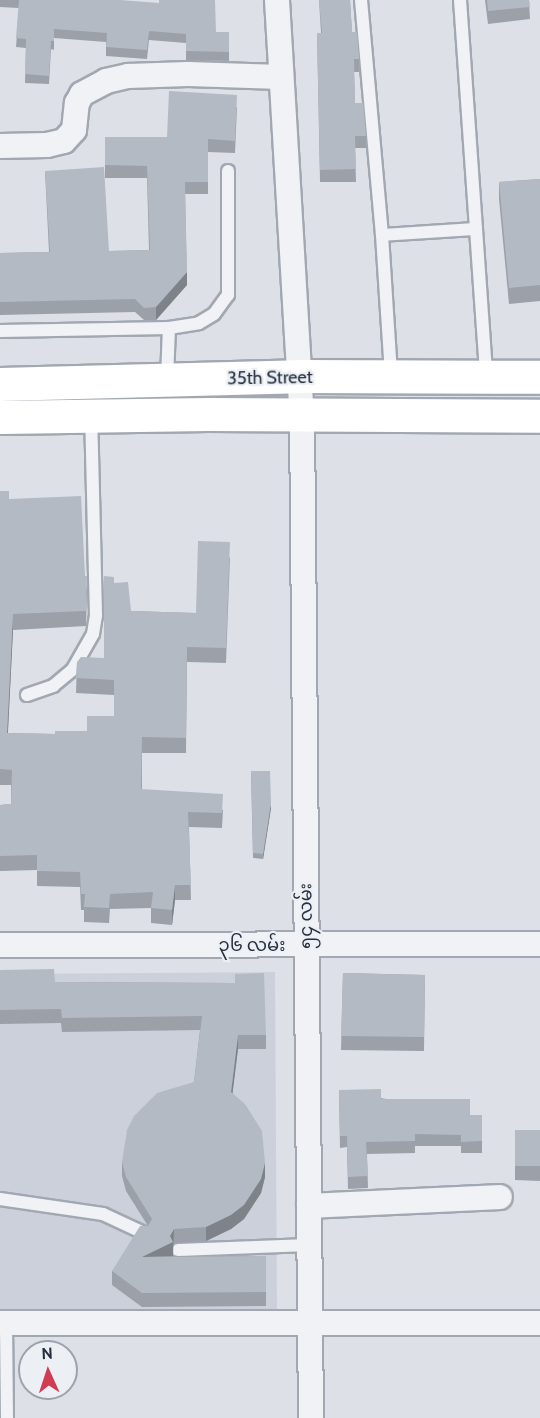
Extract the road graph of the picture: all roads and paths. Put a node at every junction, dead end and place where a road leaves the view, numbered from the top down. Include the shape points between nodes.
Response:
1 (277, 0) edge
2 (361, 0) edge
3 (459, 0) edge
4 (280, 77) junction
5 (0, 147) edge
6 (228, 171) dead end
7 (476, 229) junction
8 (382, 235) junction
9 (169, 328) junction
10 (0, 331) edge
11 (486, 375) junction
12 (298, 376) junction
13 (392, 376) junction
14 (540, 376) edge
15 (166, 380) junction
16 (0, 384) edge
17 (91, 415) junction
18 (302, 415) junction
19 (540, 416) edge
20 (0, 417) edge
21 (27, 695) dead end
22 (540, 944) edge
23 (0, 945) edge
24 (306, 945) junction
25 (500, 1197) dead end
26 (0, 1198) edge
27 (309, 1206) junction
28 (144, 1233) edge
29 (309, 1245) junction
30 (178, 1250) dead end
31 (309, 1322) junction
32 (3, 1323) edge
33 (540, 1323) edge
34 (7, 1418) edge
35 (311, 1418) edge

1 - 4 street, ၅၄ လမ်း
2 - 8 lane
3 - 7 lane
4 - 5 street via 188,74 128,76 106,81 82,94 76,103 74,130 64,141
4 - 12 street, ၅၄ လမ်း
6 - 9 lane via 228,295 214,314 199,323
7 - 8 lane
7 - 11 lane
8 - 13 lane
9 - 10 lane
9 - 15 lane
11 - 13 main road, 35th Street
11 - 14 main road, 35th Street
12 - 13 main road, 35th Street
12 - 15 main road, 35th Street
12 - 18 street, ၅၄ လမ်း
15 - 16 main road, 35th Street
17 - 18 main road, 35th Street
17 - 20 main road, 35th Street
17 - 21 lane via 96,616 93,634 73,669 52,686
18 - 19 main road, 35th Street
18 - 24 street, ၅၄ လမ်း
22 - 24 street, ၃၆ လမ်း
23 - 24 street, ၃၆ လမ်း
24 - 27 street, ၅၄ လမ်း
25 - 27 street
26 - 28 lane via 103,1214
27 - 29 street, ၅၄ လမ်း
29 - 30 lane
29 - 31 street, ၅၄ လမ်း
31 - 32 street
31 - 33 street
31 - 35 street, ၅၄ လမ်း
32 - 34 lane

